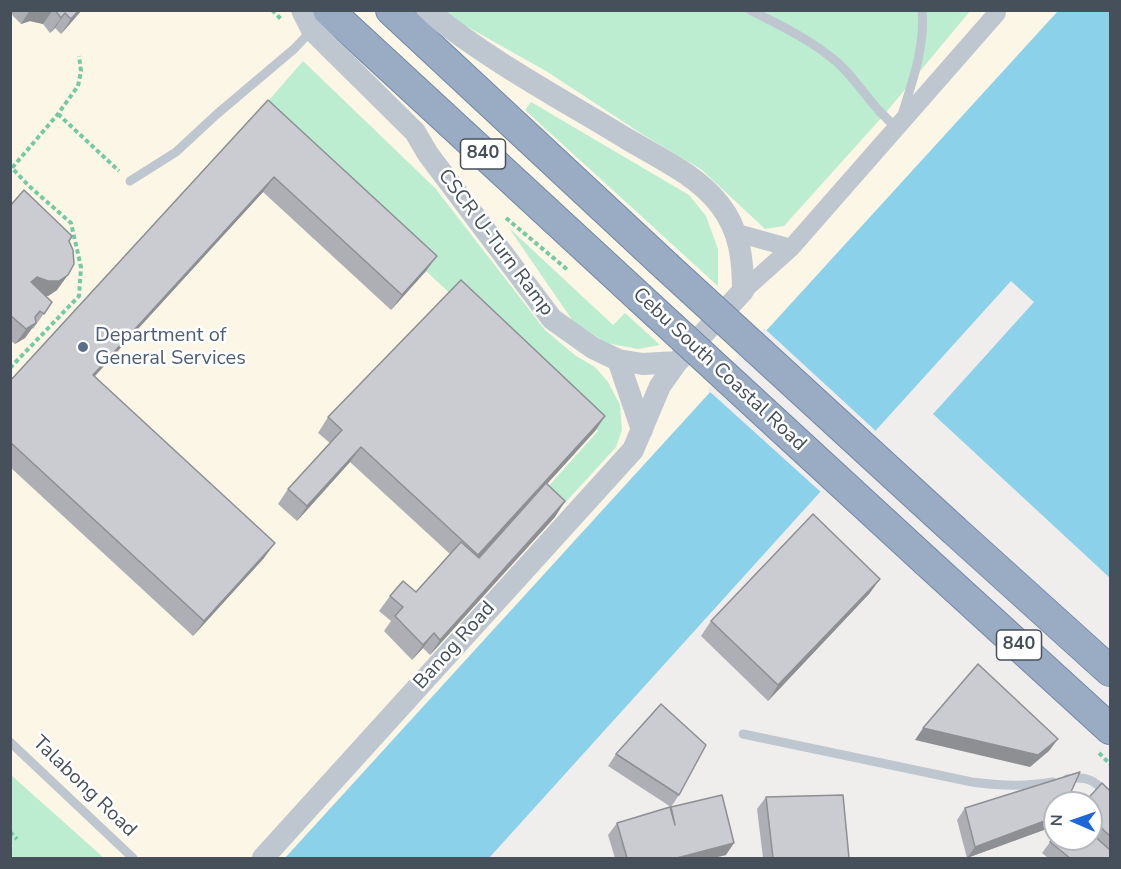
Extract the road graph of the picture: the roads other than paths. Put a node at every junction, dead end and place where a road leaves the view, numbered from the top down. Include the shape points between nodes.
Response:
1 (391, 10) edge
2 (428, 10) edge
3 (750, 10) edge
4 (922, 10) edge
5 (999, 11) edge
6 (318, 17) edge
7 (897, 128) junction
8 (130, 181) road end
9 (737, 233) junction
10 (791, 248) junction
11 (743, 291) junction
12 (618, 360) junction
13 (677, 362) junction
14 (642, 430) junction
15 (1110, 671) edge
16 (1110, 729) edge
17 (743, 734) dead end
18 (10, 742) edge
19 (1110, 796) edge
20 (133, 858) edge
21 (263, 858) edge

1 - 15 highway, Cebu South Coastal Road / 840, bridge
2 - 9 street via 526,77 695,180 720,205
3 - 7 lane via 838,63
4 - 7 lane via 922,43
5 - 7 street
6 - 8 lane via 294,49 176,152
6 - 12 street, CSCR U-Turn Ramp via 415,132 552,319
6 - 16 highway, Cebu South Coastal Road / 840, bridge via 639,297
7 - 10 street
9 - 10 street
9 - 11 street via 743,260
10 - 11 street
11 - 13 street
12 - 13 street, CSCR U-Turn Ramp via 644,364
12 - 14 street
13 - 14 street, Banog Road via 660,386
14 - 21 street, Banog Road via 633,450
17 - 19 lane via 1004,786 1080,777 1093,780
18 - 20 lane, Talabong Road

